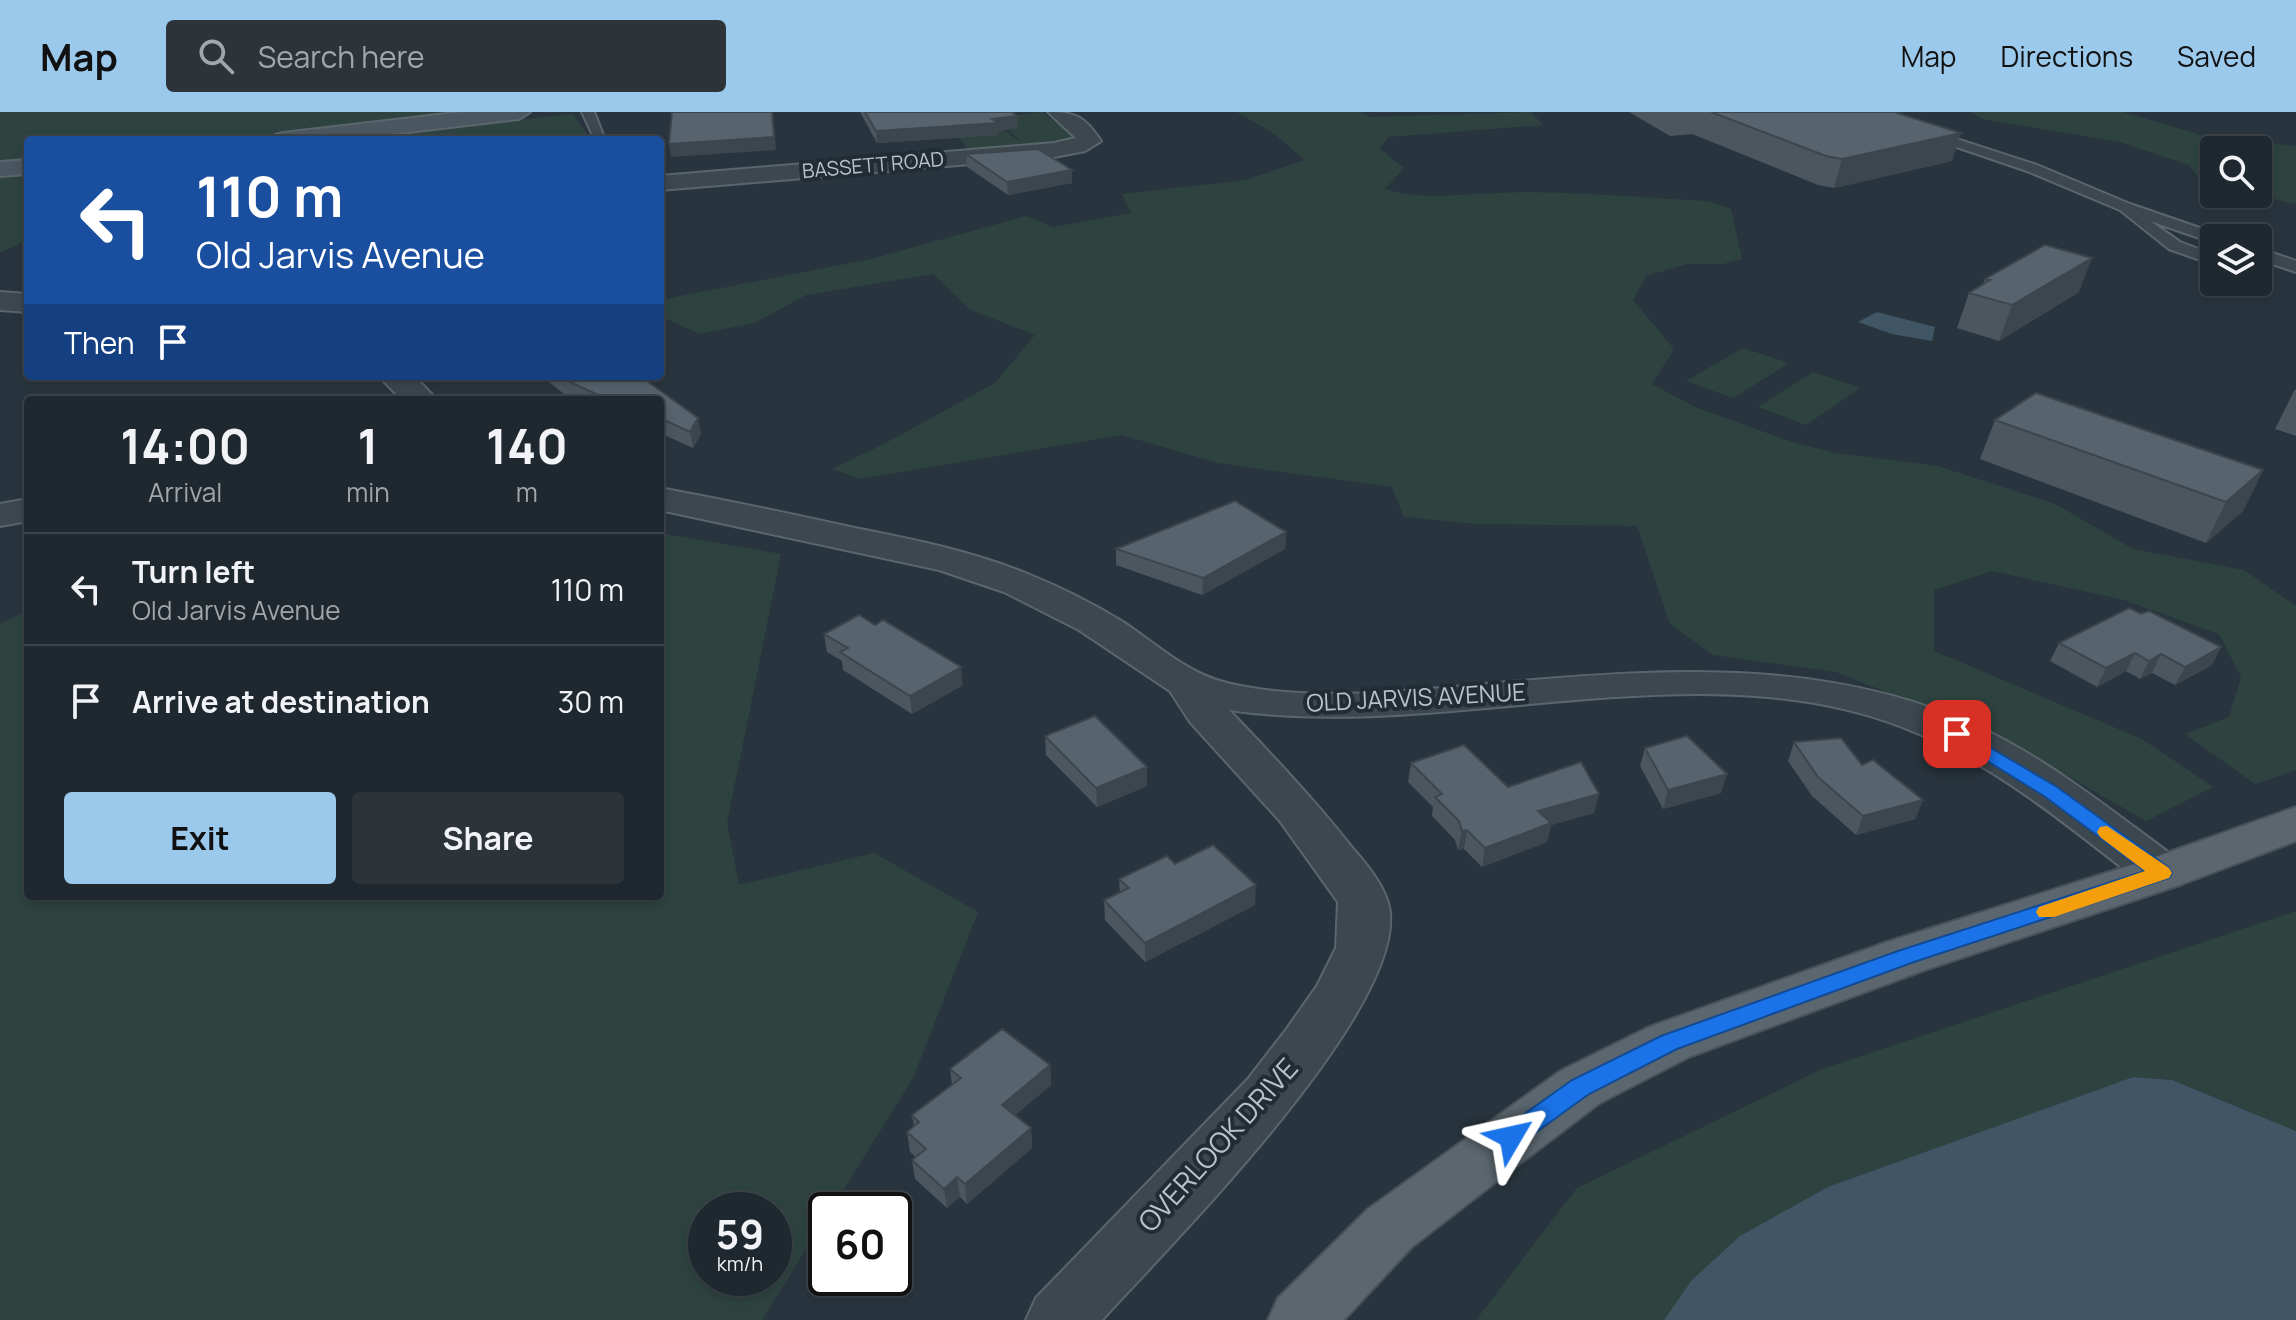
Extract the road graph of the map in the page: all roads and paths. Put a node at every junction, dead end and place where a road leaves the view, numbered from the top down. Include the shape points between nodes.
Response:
1 (519, 112) edge
2 (588, 112) edge
3 (1059, 112) edge
4 (1860, 112) edge
5 (317, 136) edge
6 (599, 136) edge
7 (24, 167) edge
8 (0, 169) edge
9 (664, 183) edge
10 (2125, 207) junction
11 (2200, 233) edge
12 (2200, 256) edge
13 (2272, 258) edge
14 (2296, 267) edge
15 (2272, 276) edge
16 (2296, 283) edge
17 (0, 301) edge
18 (24, 303) edge
19 (664, 500) edge
20 (24, 511) edge
21 (0, 515) edge
22 (1187, 684) junction
23 (2296, 823) edge
24 (2162, 873) junction
25 (1059, 1320) edge
26 (1301, 1320) edge

1 - 5 street
2 - 6 lane
3 - 9 street, BASSETT ROAD via 1088,137 1086,143
4 - 10 lane via 2032,168
7 - 8 street
10 - 11 lane
10 - 12 lane via 2167,244
13 - 14 lane
15 - 16 lane
17 - 18 street
19 - 22 street, OLD JARVIS AVENUE via 885,544 981,570 1101,626
20 - 21 street
22 - 24 street, OLD JARVIS AVENUE via 1223,696 1322,706 1702,681 1831,693 1912,715 1973,742
22 - 25 street, OVERLOOK DRIVE via 1353,883 1363,902 1362,948 1338,997 1268,1096
23 - 24 main road
24 - 26 main road via 1906,956 1669,1042 1580,1087 1390,1228

